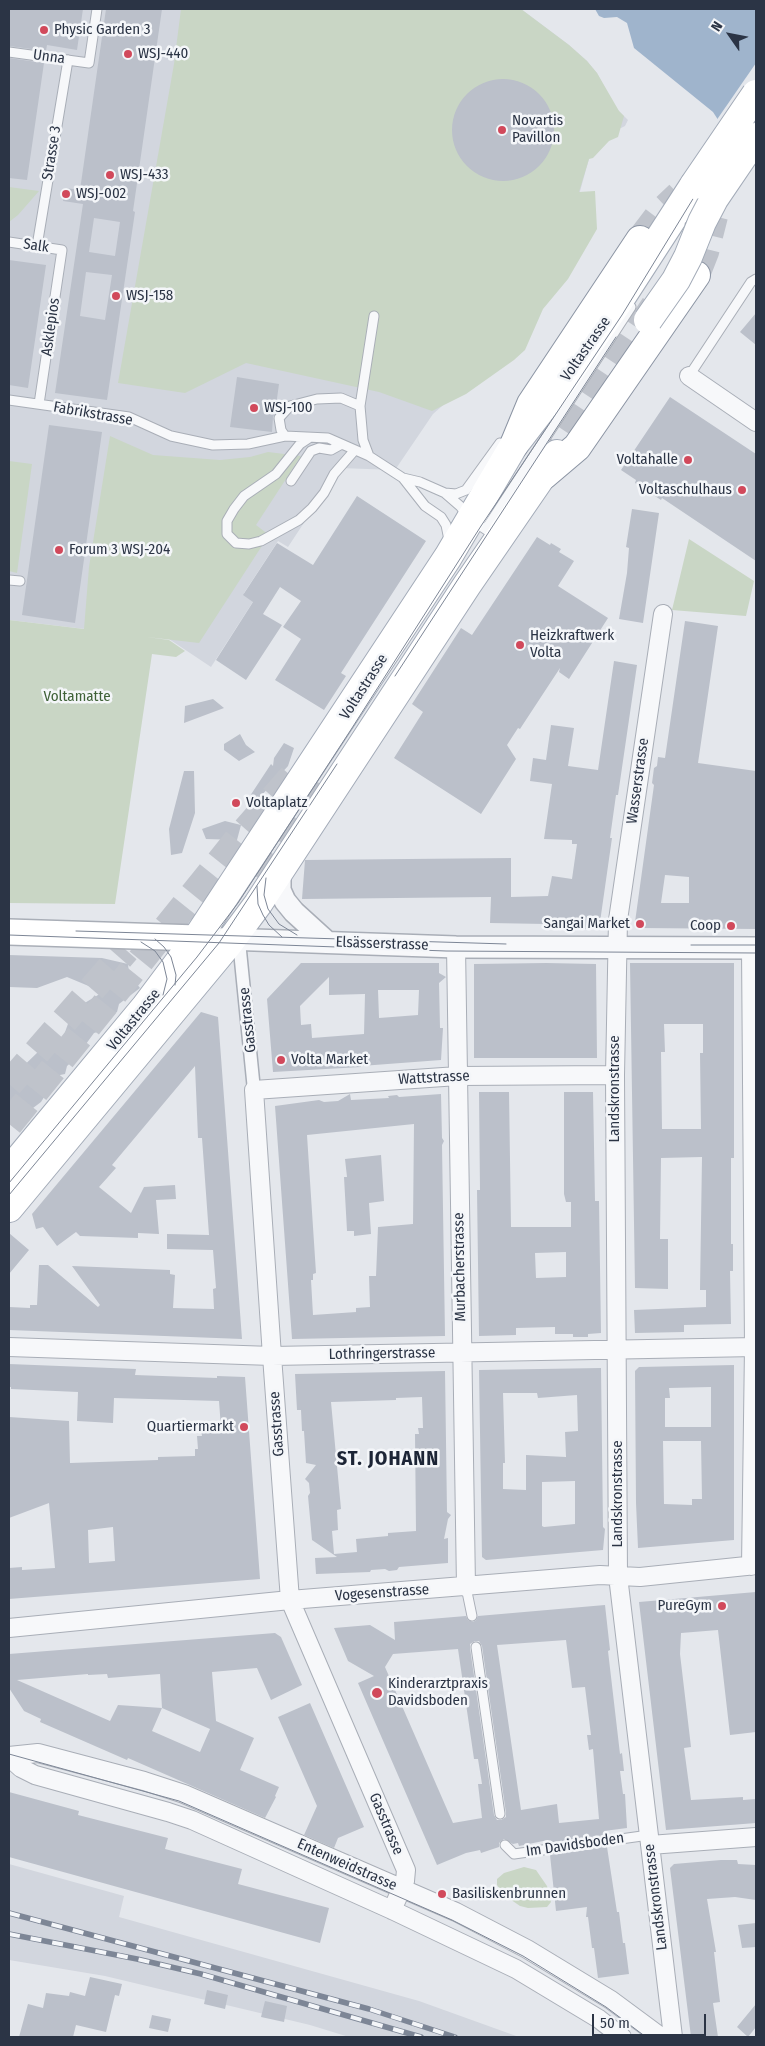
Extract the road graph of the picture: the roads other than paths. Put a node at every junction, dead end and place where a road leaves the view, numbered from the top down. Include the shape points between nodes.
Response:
1 (97, 9) edge
2 (9, 52) edge
3 (68, 60) junction
4 (756, 94) edge
5 (756, 137) edge
6 (640, 240) tunnel mouth
7 (9, 242) edge
8 (37, 246) junction
9 (62, 250) joint
10 (696, 275) tunnel mouth
11 (756, 279) edge
12 (632, 310) junction
13 (374, 316) dead end
14 (689, 376) joint
15 (9, 400) edge
16 (39, 404) junction
17 (360, 406) junction
18 (756, 422) edge
19 (285, 436) junction
20 (509, 437) junction
21 (309, 438) junction
22 (340, 445) junction
23 (354, 450) junction
24 (369, 456) junction
25 (544, 475) junction
26 (403, 478) junction
27 (291, 481) dead end
28 (445, 493) junction
29 (440, 518) junction
30 (485, 529) junction
31 (448, 557) junction
32 (9, 580) edge
33 (20, 581) dead end
34 (663, 614) dead end
35 (280, 872) junction
36 (9, 932) edge
37 (197, 938) junction
38 (233, 939) junction
39 (328, 942) junction
40 (456, 947) junction
41 (616, 948) junction
42 (754, 948) edge
43 (615, 1075) junction
44 (458, 1076) junction
45 (254, 1090) junction
46 (9, 1171) edge
47 (9, 1208) edge
48 (9, 1347) edge
49 (755, 1347) edge
50 (618, 1351) junction
51 (462, 1352) junction
52 (272, 1356) junction
53 (754, 1566) edge
54 (618, 1576) junction
55 (466, 1587) junction
56 (290, 1600) junction
57 (472, 1616) dead end
58 (9, 1628) edge
59 (476, 1647) dead end
60 (9, 1757) edge
61 (500, 1814) dead end
62 (756, 1838) edge
63 (649, 1840) junction
64 (505, 1845) dead end
65 (402, 1889) junction
66 (392, 1910) junction
67 (622, 2037) edge
68 (661, 2037) edge
69 (672, 2037) edge

1 - 3 lane, Unna via 89,63
2 - 3 lane, Unna
3 - 8 lane, Strasse 3
4 - 12 main road, Voltastrasse, bridge via 694,185
5 - 12 main road, bridge via 714,199 676,280
6 - 20 main road
7 - 8 lane, Salk
8 - 9 lane, Salk
9 - 16 lane, Asklepios
10 - 25 main road via 576,447
11 - 14 lane
12 - 20 main road, Voltastrasse
12 - 25 main road, Voltastrasse
12 - 30 lane
13 - 17 lane
14 - 18 street
15 - 16 lane, Fabrikstrasse
16 - 19 lane, Fabrikstrasse via 129,417 171,436 212,445 248,444
17 - 19 lane via 341,398 317,399 290,406 279,418
17 - 24 lane via 362,440
19 - 21 lane, Fabrikstrasse
20 - 28 lane via 466,490 456,494
20 - 30 main road, Voltastrasse
21 - 22 lane, Fabrikstrasse via 328,438
21 - 23 lane via 300,444 276,474 244,496 234,509 228,521 227,534 236,543 262,541 299,520 324,493 334,474
22 - 23 lane, Fabrikstrasse
22 - 27 lane via 331,450 319,448 311,451
23 - 24 lane, Fabrikstrasse
24 - 26 lane, Fabrikstrasse
25 - 30 main road, Voltastrasse
26 - 28 lane, Fabrikstrasse
26 - 29 lane, Fabrikstrasse via 425,506
28 - 30 lane, Fabrikstrasse
29 - 30 lane
29 - 31 lane, Fabrikstrasse via 448,532
30 - 31 main road, Voltastrasse
30 - 35 main road, Voltastrasse via 467,585
31 - 37 main road, Voltastrasse
32 - 33 lane
34 - 41 street, Wasserstrasse
35 - 38 main road, Voltastrasse
35 - 39 street via 284,901
36 - 37 main road, Elsässerstrasse
37 - 38 street, Elsässerstrasse
37 - 46 main road, Voltastrasse via 146,1006
38 - 39 street, Elsässerstrasse
38 - 45 street, Gasstrasse via 240,951
38 - 47 main road, Voltastrasse
39 - 40 street, Elsässerstrasse
40 - 41 street, Elsässerstrasse
40 - 44 street, Murbacherstrasse
41 - 42 street, Elsässerstrasse
41 - 43 street, Landskronstrasse
42 - 49 street
43 - 44 street, Wattstrasse
43 - 50 street, Landskronstrasse
44 - 45 street, Wattstrasse
44 - 51 street, Murbacherstrasse
45 - 52 street, Gasstrasse
48 - 52 street, Lothringerstrasse
49 - 50 street, Lothringerstrasse
49 - 53 street
50 - 51 street, Lothringerstrasse
50 - 54 street, Landskronstrasse
51 - 52 street, Lothringerstrasse
51 - 55 street, Murbacherstrasse
52 - 56 street, Gasstrasse
53 - 54 street, Vogesenstrasse via 640,1577
54 - 55 street, Vogesenstrasse
54 - 63 street, Landskronstrasse
55 - 56 street, Vogesenstrasse
55 - 57 lane
56 - 58 street, Vogesenstrasse
56 - 65 street, Gasstrasse via 404,1864 406,1876
59 - 61 lane
60 - 65 street, Entenweidstrasse via 38,1753 184,1794
60 - 66 street, Entenweidstrasse via 36,1775 192,1820
62 - 63 street
63 - 64 lane, Im Davidsboden via 514,1854
63 - 69 street, Landskronstrasse
65 - 66 street
65 - 68 street, Entenweidstrasse via 456,1912 527,1950 611,2000
66 - 67 street, Entenweidstrasse via 516,1969

